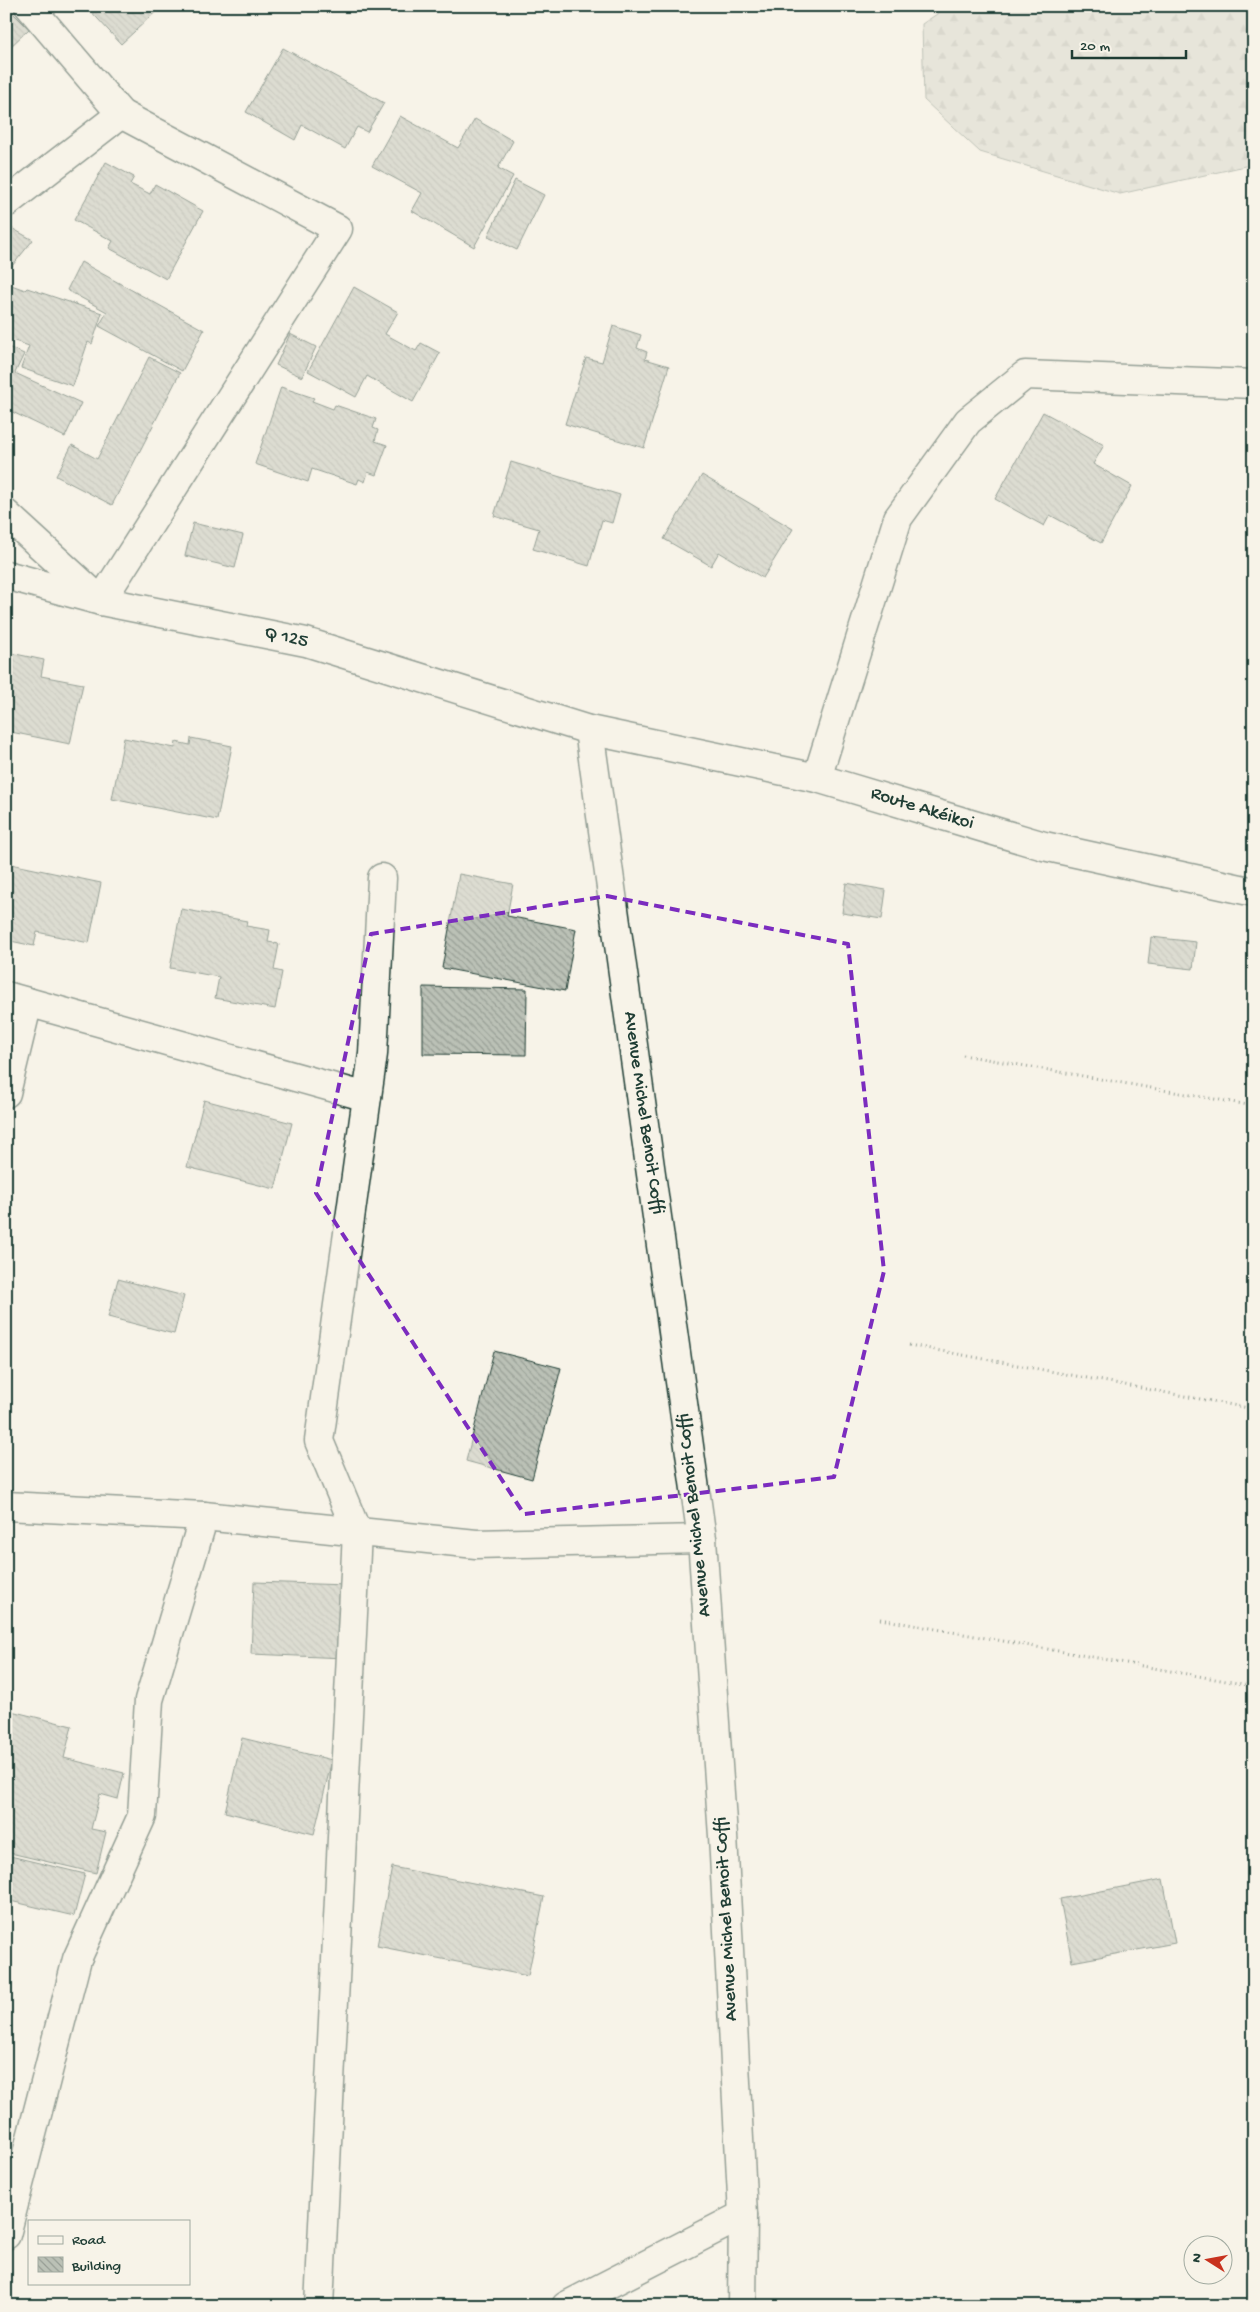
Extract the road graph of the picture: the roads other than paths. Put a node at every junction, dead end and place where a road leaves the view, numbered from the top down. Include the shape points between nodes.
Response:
1 (29, 6) edge
2 (121, 114) junction
3 (6, 203) edge
4 (1254, 384) edge
5 (6, 514) edge
6 (6, 575) edge
7 (101, 600) junction
8 (589, 730) junction
9 (817, 778) junction
10 (382, 878) dead end
11 (1254, 892) edge
12 (17, 999) edge
13 (6, 1093) edge
14 (367, 1097) junction
15 (6, 1506) edge
16 (204, 1516) junction
17 (357, 1532) junction
18 (702, 1539) junction
19 (744, 2214) junction
20 (6, 2235) edge
21 (319, 2306) edge
22 (566, 2306) edge
23 (742, 2306) edge

1 - 2 street
2 - 3 street
2 - 7 street via 338,229
4 - 9 street via 1025,375 968,421 898,518
5 - 7 street
6 - 7 street, Q 125
7 - 8 street, Q 125 via 306,642
8 - 9 street, Route Akéikoi
8 - 18 street, Avenue Michel Benoit Coffi
9 - 11 street, Route Akéikoi via 1044,846
10 - 14 street via 373,1054
12 - 13 street
12 - 14 street
14 - 17 street via 319,1441
15 - 16 street
16 - 17 street
16 - 20 street via 149,1700 142,1816 77,1959
17 - 18 street via 476,1544
17 - 21 street
18 - 19 street, Avenue Michel Benoit Coffi via 723,1836
19 - 22 street
19 - 23 street, Avenue Michel Benoit Coffi

